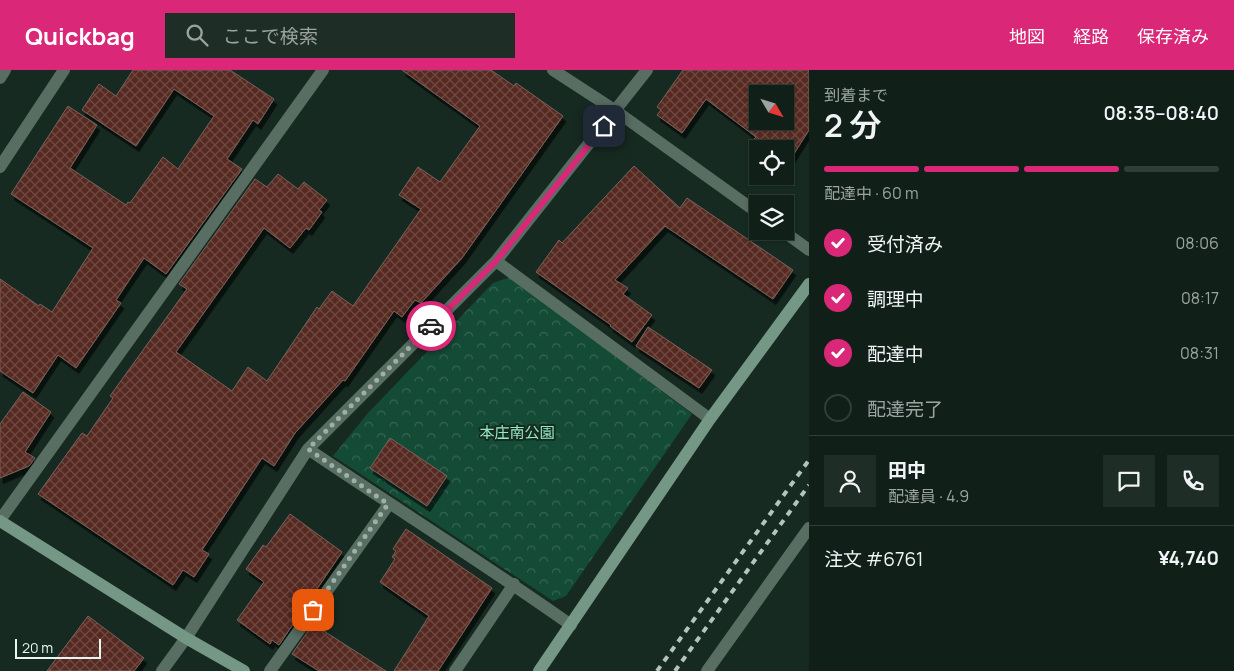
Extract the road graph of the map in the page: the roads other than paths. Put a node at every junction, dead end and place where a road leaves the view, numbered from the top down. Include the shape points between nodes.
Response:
1 (5, 70) edge
2 (64, 70) edge
3 (323, 70) edge
4 (553, 70) edge
5 (647, 70) edge
6 (0, 78) edge
7 (616, 111) junction
8 (0, 167) edge
9 (749, 207) edge
10 (794, 239) edge
11 (809, 250) edge
12 (496, 261) junction
13 (809, 284) edge
14 (710, 419) junction
15 (308, 449) junction
16 (388, 504) junction
17 (0, 520) edge
18 (809, 528) edge
19 (514, 584) junction
20 (571, 625) junction
21 (186, 638) junction
22 (162, 671) edge
23 (244, 671) edge
24 (270, 671) edge
25 (455, 671) edge
26 (539, 671) edge
27 (707, 671) edge

1 - 6 street
2 - 8 street
3 - 17 street
4 - 7 street
5 - 7 street
7 - 9 street
7 - 12 street
10 - 11 street
12 - 14 street
12 - 15 street
13 - 14 street
14 - 20 street
15 - 16 street
15 - 21 street
16 - 19 street
16 - 24 street
17 - 21 street
18 - 27 street
19 - 20 street
19 - 25 street
20 - 26 street
21 - 22 street
21 - 23 street

